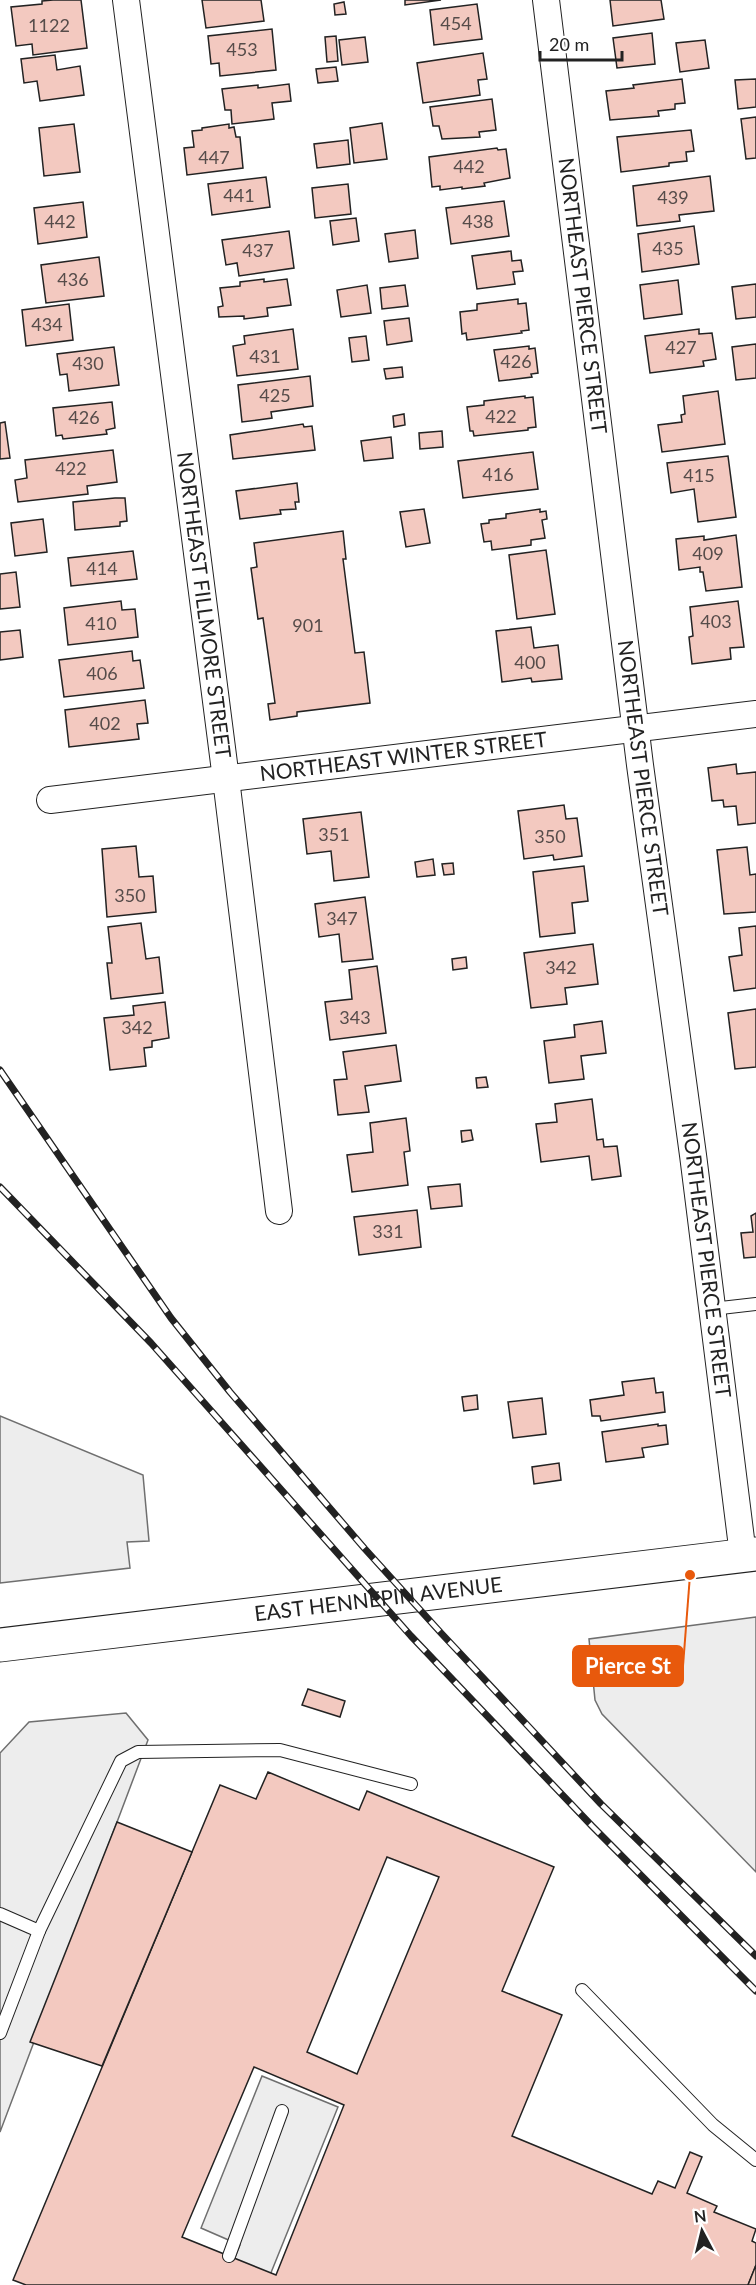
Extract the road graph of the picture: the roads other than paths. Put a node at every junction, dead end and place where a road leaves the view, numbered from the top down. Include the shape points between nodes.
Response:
1 (126, 0) edge
2 (546, 0) edge
3 (756, 714) edge
4 (636, 728) junction
5 (226, 779) junction
6 (51, 800) dead end
7 (279, 1211) dead end
8 (756, 1304) edge
9 (712, 1309) junction
10 (749, 1554) edge
11 (0, 1646) edge
12 (411, 1784) dead end
13 (0, 1914) edge
14 (39, 1931) junction
15 (582, 1990) dead end
16 (0, 2033) edge
17 (282, 2111) dead end
18 (756, 2160) edge
19 (229, 2256) dead end

1 - 5 street, NORTHEAST FILLMORE STREET
2 - 4 street, NORTHEAST PIERCE STREET
3 - 4 street, NORTHEAST WINTER STREET
4 - 5 street, NORTHEAST WINTER STREET
4 - 9 street, NORTHEAST PIERCE STREET
5 - 6 street, NORTHEAST WINTER STREET
5 - 7 street, NORTHEAST FILLMORE STREET
8 - 9 lane
9 - 10 street, NORTHEAST PIERCE STREET
10 - 11 main road, EAST HENNEPIN AVENUE
12 - 14 lane via 280,1750 138,1752 121,1761
13 - 14 lane
14 - 16 lane
15 - 18 lane via 713,2125
17 - 19 lane

